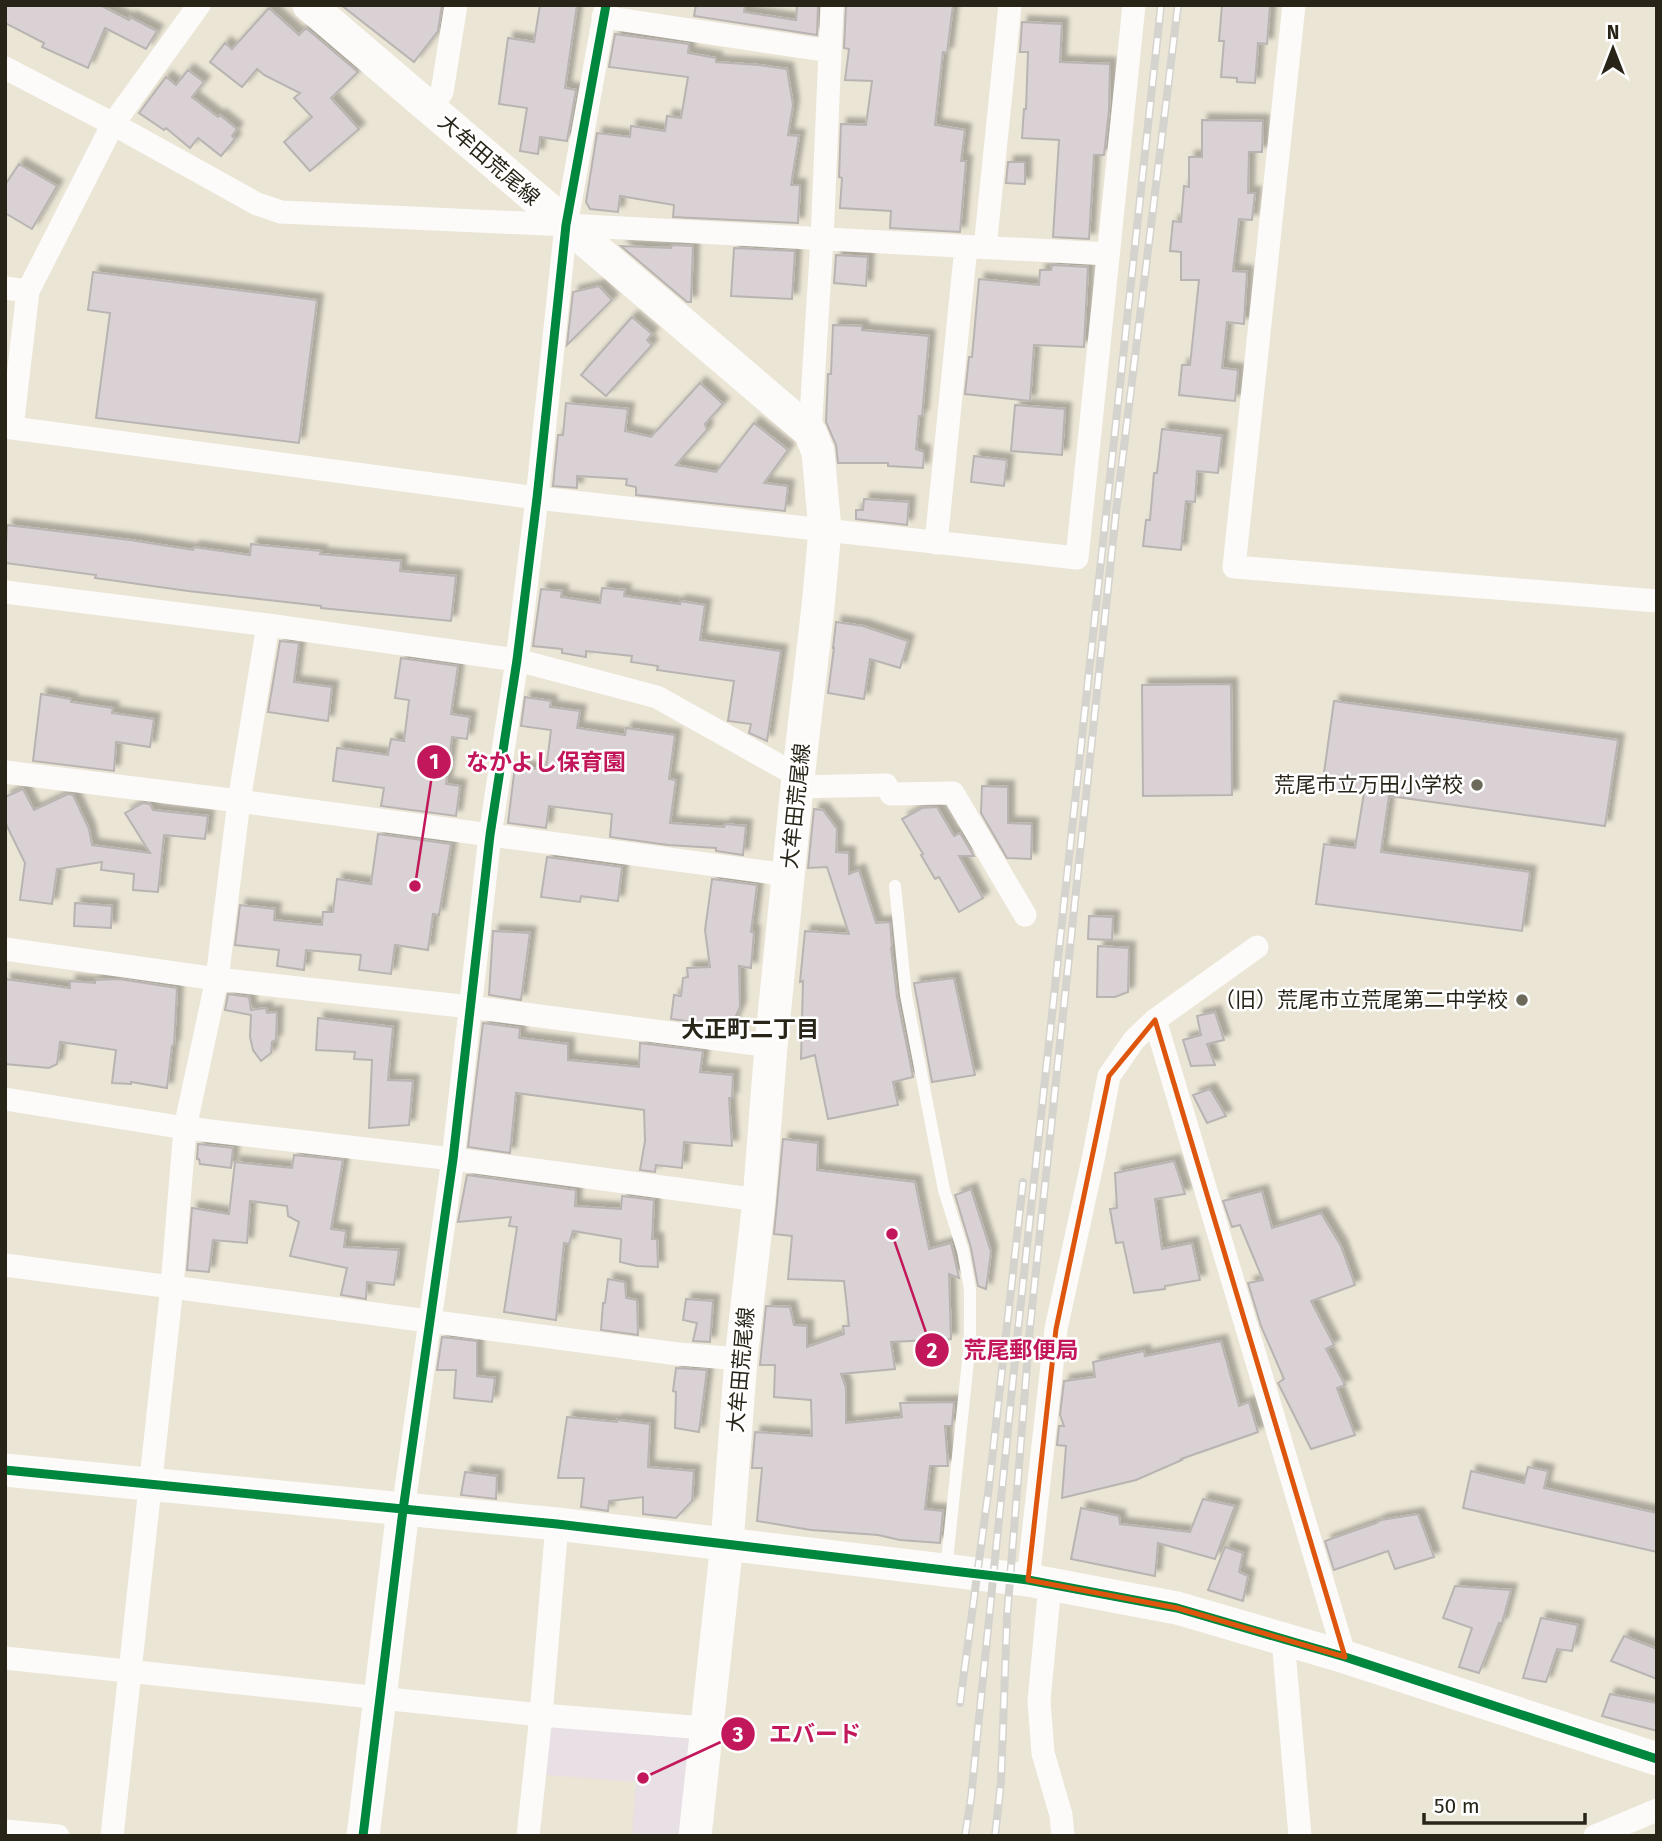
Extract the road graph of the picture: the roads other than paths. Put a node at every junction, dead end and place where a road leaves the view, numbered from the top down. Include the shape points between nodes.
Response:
1 (199, 5) edge
2 (310, 5) edge
3 (456, 5) edge
4 (832, 5) edge
5 (1010, 5) edge
6 (1134, 5) edge
7 (1294, 5) edge
8 (604, 11) edge
9 (830, 51) junction
10 (5, 68) edge
11 (430, 109) junction
12 (113, 124) junction
13 (566, 225) junction
14 (822, 239) junction
15 (976, 247) junction
16 (1108, 254) junction
17 (17, 289) edge
18 (8, 427) edge
19 (810, 432) junction
20 (537, 498) junction
21 (825, 530) junction
22 (936, 543) junction
23 (5, 592) edge
24 (1657, 601) edge
25 (268, 625) junction
26 (517, 660) junction
27 (5, 772) edge
28 (797, 782) junction
29 (239, 801) junction
30 (490, 835) junction
31 (789, 875) junction
32 (895, 886) dead end
33 (1025, 915) dead end
34 (1257, 947) dead end
35 (5, 949) edge
36 (217, 978) junction
37 (470, 1007) junction
38 (1155, 1020) junction
39 (771, 1046) junction
40 (5, 1099) edge
41 (185, 1128) junction
42 (453, 1159) junction
43 (759, 1200) junction
44 (5, 1265) edge
45 (172, 1286) junction
46 (429, 1321) junction
47 (741, 1359) junction
48 (5, 1470) edge
49 (150, 1485) junction
50 (403, 1510) junction
51 (557, 1524) junction
52 (727, 1543) junction
53 (946, 1571) junction
54 (1039, 1582) junction
55 (1283, 1639) junction
56 (1345, 1657) junction
57 (5, 1658) edge
58 (130, 1671) junction
59 (379, 1698) junction
60 (541, 1715) junction
61 (705, 1728) junction
62 (1657, 1759) edge
63 (1657, 1810) edge
64 (5, 1831) edge
65 (58, 1836) edge
66 (112, 1836) edge
67 (363, 1836) edge
68 (528, 1836) edge
69 (695, 1836) edge
70 (1063, 1836) edge
71 (1300, 1836) edge
72 (1595, 1836) edge

1 - 12 street
2 - 11 main road, 大牟田荒尾線
3 - 11 street via 442,92
4 - 9 street
5 - 15 street
6 - 16 street
7 - 24 street via 1234,567
8 - 9 street
8 - 13 street
9 - 14 street
10 - 12 street
11 - 13 main road, 大牟田荒尾線
12 - 13 street via 257,204 281,212
12 - 17 street
13 - 14 street
13 - 19 main road, 大牟田荒尾線
13 - 20 street
14 - 15 street
14 - 19 street
15 - 16 street
15 - 22 street
16 - 22 street via 1077,558
17 - 18 street
18 - 20 street
19 - 21 main road, 大牟田荒尾線 via 818,452
20 - 21 street
20 - 26 street
21 - 22 street
21 - 28 main road, 大牟田荒尾線
23 - 25 street
25 - 26 street
25 - 29 street
26 - 28 street via 657,697
26 - 30 street
27 - 29 street
28 - 31 main road, 大牟田荒尾線
28 - 33 street via 886,785 891,794 953,793
29 - 30 street
29 - 36 street
30 - 31 street
30 - 37 street
31 - 39 main road, 大牟田荒尾線
32 - 53 lane via 906,995 944,1190 970,1289 970,1342
34 - 38 street
35 - 36 street
36 - 37 street
36 - 41 street
37 - 39 street
37 - 42 street
38 - 54 street via 1134,1040 1109,1076 1056,1329
38 - 56 street
39 - 43 main road, 大牟田荒尾線
40 - 41 street
41 - 42 street
41 - 45 street
42 - 43 street
42 - 46 street
43 - 47 main road, 大牟田荒尾線
44 - 45 street
45 - 46 street
45 - 49 street
46 - 47 street
46 - 50 street
47 - 52 main road, 大牟田荒尾線
48 - 49 main road
49 - 50 main road
49 - 58 street
50 - 51 main road
50 - 59 main road
51 - 52 main road
51 - 60 street
52 - 53 main road
52 - 61 main road, 大牟田荒尾線
53 - 54 main road
54 - 55 main road via 1177,1608
54 - 70 street via 1043,1753
55 - 56 main road
55 - 71 street
56 - 62 main road
57 - 58 street
58 - 59 street
58 - 66 street
59 - 60 street
59 - 67 main road
60 - 61 street
60 - 68 street
61 - 69 main road, 大牟田荒尾線
63 - 72 street
64 - 65 street

